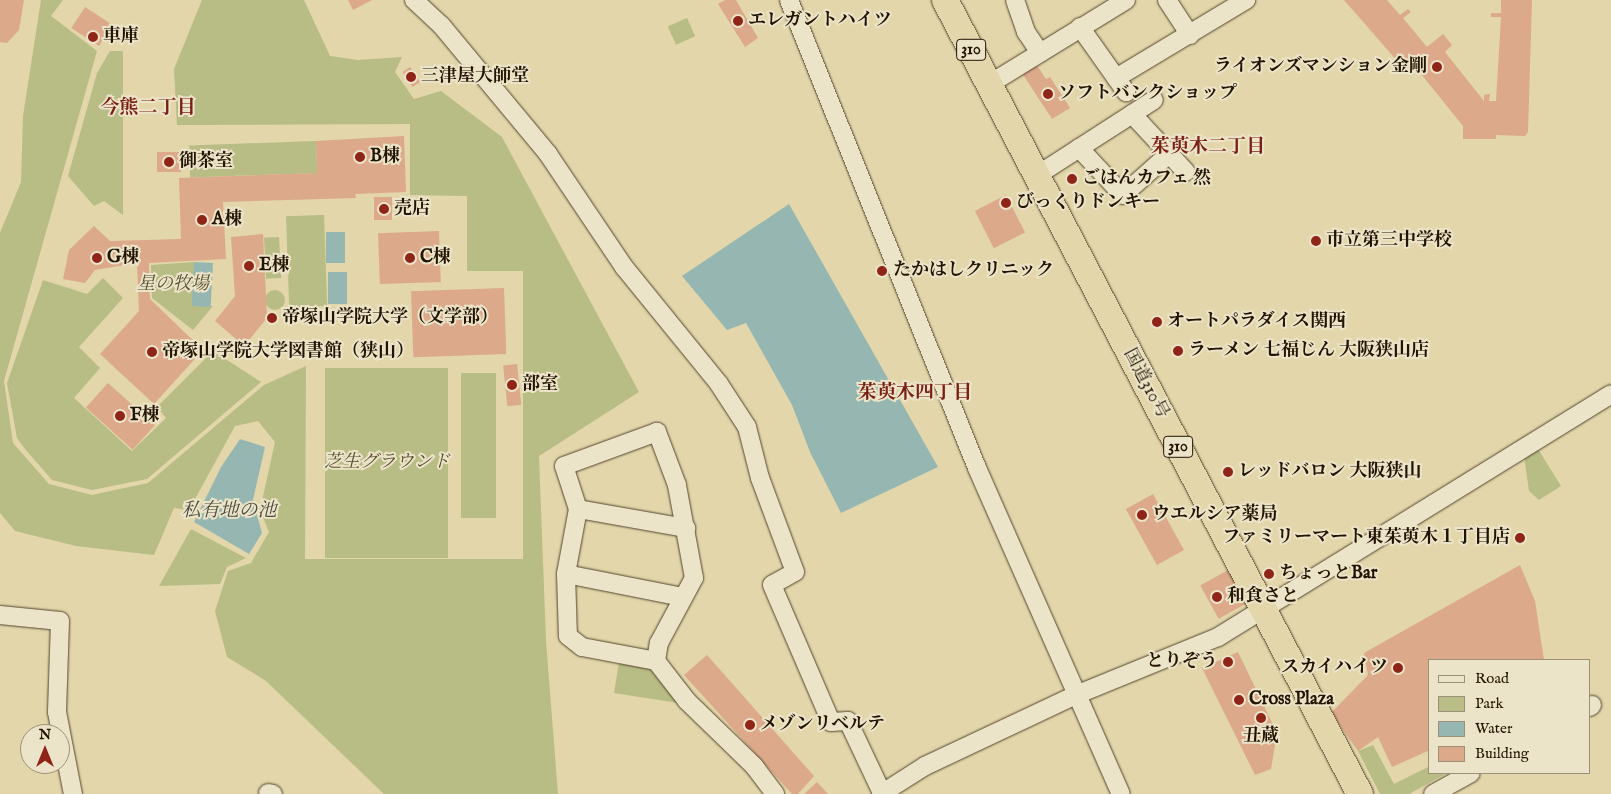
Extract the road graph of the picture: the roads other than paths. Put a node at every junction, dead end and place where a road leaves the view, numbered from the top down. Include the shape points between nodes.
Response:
1 (414, 0) edge
2 (789, 0) edge
3 (945, 0) edge
4 (1015, 0) edge
5 (1126, 0) edge
6 (1167, 0) edge
7 (1246, 0) edge
8 (1080, 27) junction
9 (1190, 35) junction
10 (1039, 51) junction
11 (988, 85) junction
12 (1154, 100) dead end
13 (1132, 114) junction
14 (1078, 148) junction
15 (1169, 154) junction
16 (1186, 172) dead end
17 (1036, 176) junction
18 (1611, 394) edge
19 (578, 509) junction
20 (686, 528) junction
21 (566, 574) junction
22 (682, 597) junction
23 (1264, 611) junction
24 (0, 615) edge
25 (656, 661) junction
26 (1076, 695) junction
27 (1469, 774) edge
28 (268, 793) edge
29 (73, 794) edge
30 (273, 794) edge
31 (776, 794) edge
32 (882, 794) edge
33 (1121, 794) edge
34 (1360, 794) edge
35 (1433, 794) edge

1 - 32 street via 441,25 548,154 624,268 719,384 747,426 760,478 795,572 772,585 831,722 848,721
2 - 26 street via 974,459
3 - 11 highway, 国道310号 / 310
4 - 10 street via 1026,32
5 - 8 street
6 - 9 street
7 - 9 street
8 - 9 street via 1121,85
8 - 10 street
10 - 11 street
11 - 17 highway, 国道310号 / 310
12 - 13 street
13 - 14 street
13 - 15 street
14 - 15 street via 1122,195
14 - 17 street
15 - 16 street
17 - 23 highway, 国道310号 / 310
18 - 23 street
19 - 20 street
19 - 20 street via 564,466 657,432 677,485
19 - 21 street
20 - 22 street via 694,578
21 - 22 street
21 - 25 street via 568,636 572,641 582,647
22 - 25 street via 659,643
23 - 26 street via 1218,638
23 - 34 highway, 国道310号 / 310
24 - 29 street via 60,621 57,712
25 - 31 street via 688,701 754,766
26 - 32 street via 925,766
26 - 33 street
27 - 35 street
28 - 30 street

